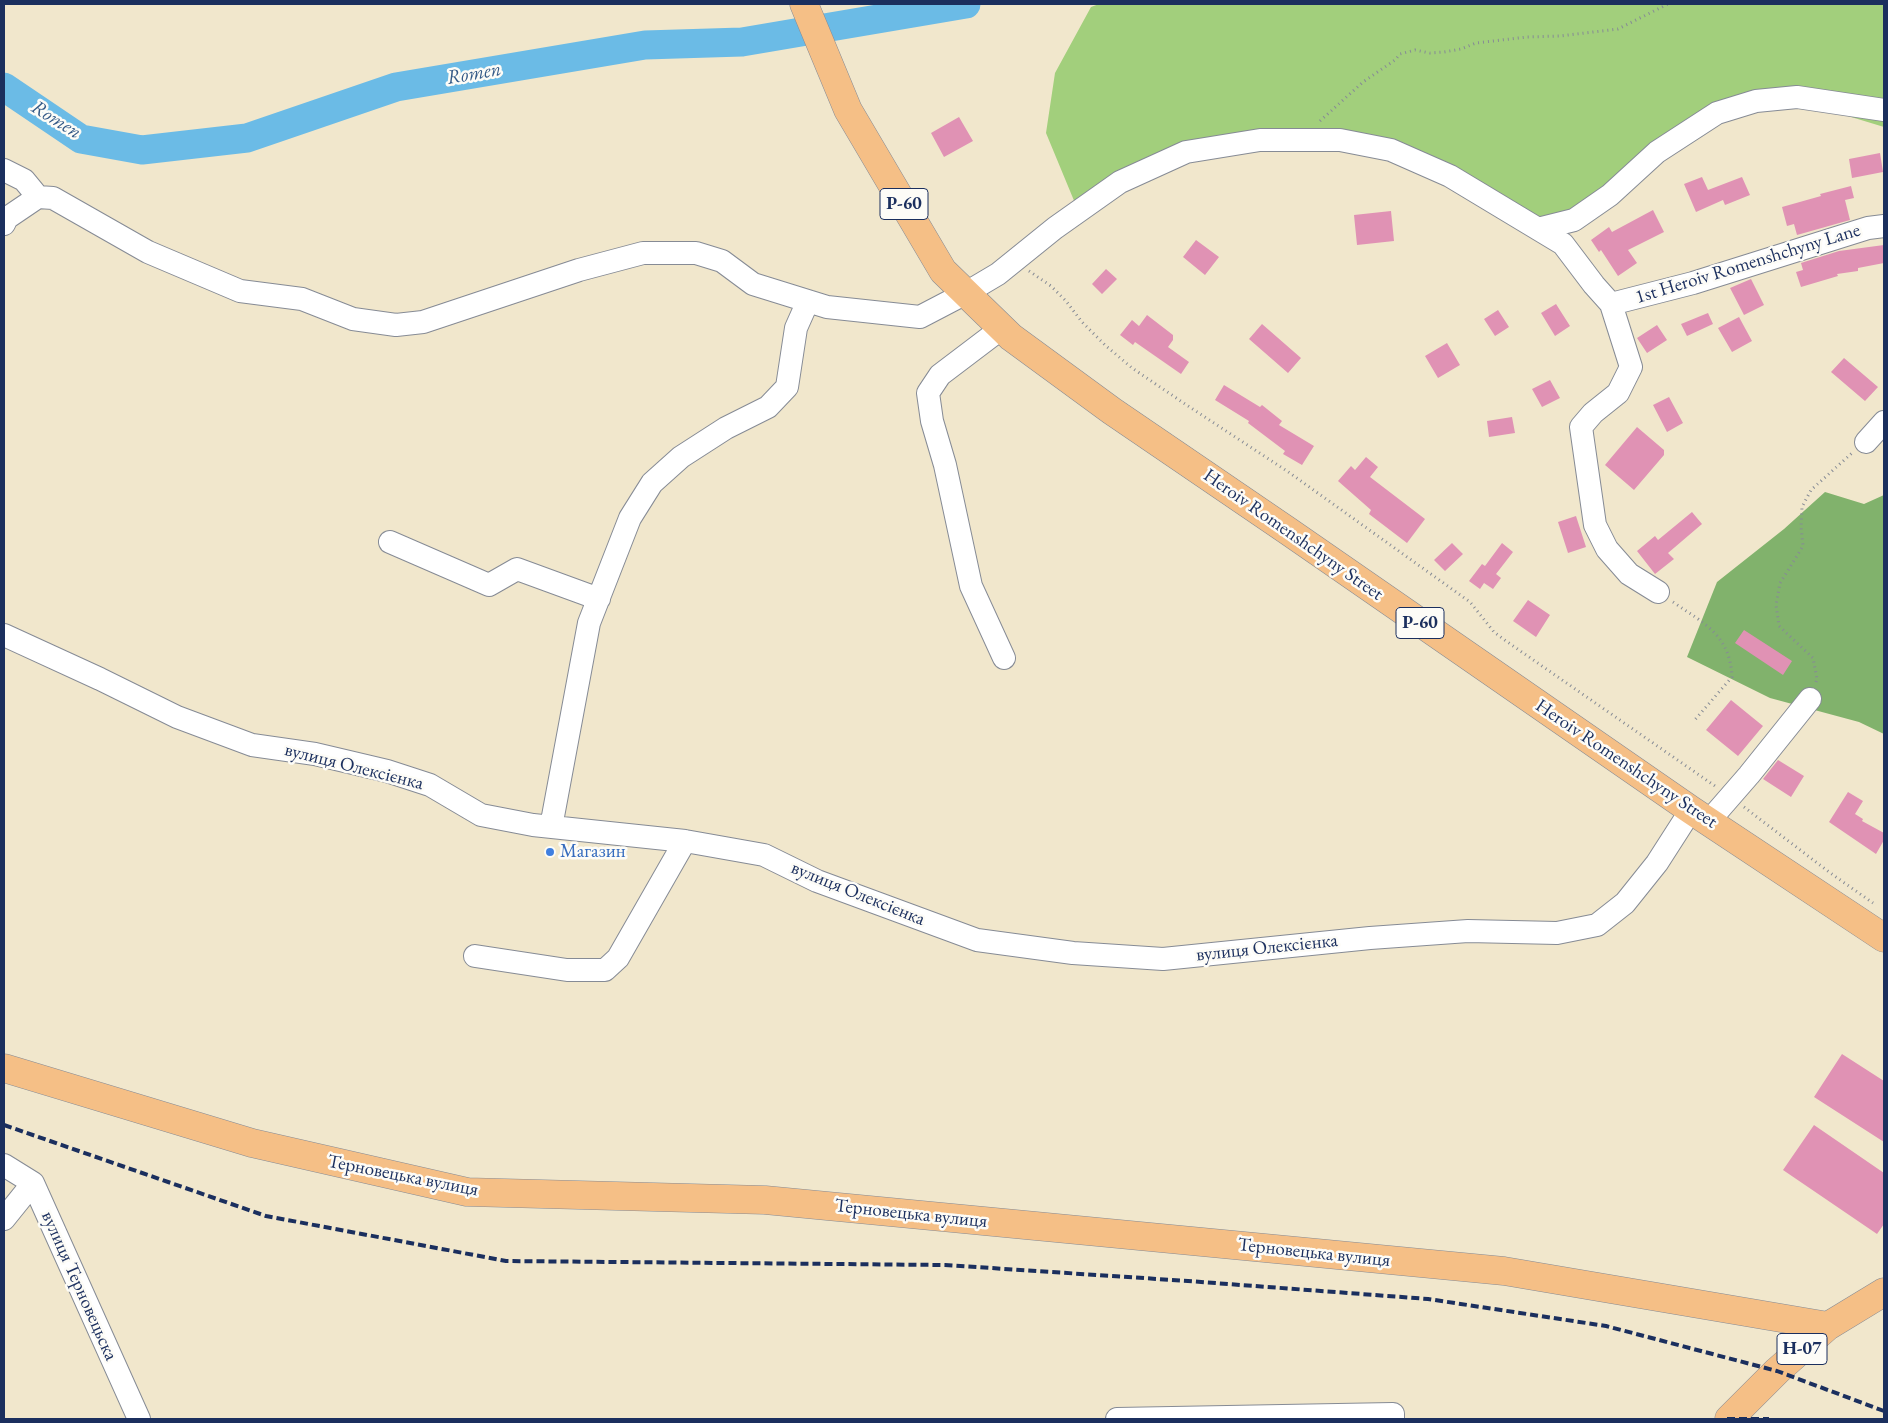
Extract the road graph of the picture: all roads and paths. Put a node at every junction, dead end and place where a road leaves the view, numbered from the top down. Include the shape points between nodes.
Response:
1 (804, 4) edge
2 (1668, 4) edge
3 (1884, 110) edge
4 (1294, 140) junction
5 (4, 170) edge
6 (38, 197) junction
7 (4, 224) edge
8 (1884, 226) edge
9 (1538, 229) junction
10 (1014, 261) junction
11 (966, 293) junction
12 (808, 301) junction
13 (1611, 304) junction
14 (1002, 328) junction
15 (1884, 422) edge
16 (1866, 442) joint
17 (390, 542) dead end
18 (1658, 592) joint
19 (599, 599) junction
20 (4, 635) edge
21 (1004, 658) dead end
22 (1810, 699) joint
23 (1692, 722) dead end
24 (1730, 796) junction
25 (1700, 815) junction
26 (551, 827) junction
27 (685, 841) junction
28 (1876, 905) dead end
29 (1884, 938) edge
30 (474, 956) dead end
31 (4, 1068) edge
32 (4, 1165) edge
33 (33, 1184) junction
34 (4, 1220) edge
35 (1884, 1292) edge
36 (1828, 1326) junction
37 (139, 1419) edge
38 (1118, 1419) edge
39 (1393, 1419) edge
40 (1729, 1419) edge

1 - 11 main road, Heroiv Romenshchyny Street / Р-60 via 848,110 943,271
2 - 4 path via 1618,29 1476,43 1444,52 1415,50 1400,54
3 - 9 street via 1796,97 1756,101 1717,113 1657,152 1610,195 1574,220
4 - 9 street, 1st Heroiv Romenshchyny Lane via 1340,140 1391,150 1450,176
4 - 10 street, 1st Heroiv Romenshchyny Lane via 1260,140 1186,152 1120,182 1054,228
5 - 6 street via 24,180
6 - 7 street via 7,218
6 - 12 street, 1st Heroiv Romenshchyny Lane via 53,198 148,252 240,291 302,299 353,319 396,325 423,322 579,270 643,253 696,253 722,262 753,284
8 - 13 street, 1st Heroiv Romenshchyny Lane
9 - 13 street, 1st Heroiv Romenshchyny Lane via 1563,244
10 - 11 street, 1st Heroiv Romenshchyny Lane
10 - 24 path via 1066,300 1082,322 1132,368 1287,470 1470,602 1494,632 1506,641
11 - 12 street, 1st Heroiv Romenshchyny Lane via 920,317 827,307
11 - 14 main road, Heroiv Romenshchyny Street / Р-60
12 - 19 street via 796,328 787,388 768,407 726,428 681,457 652,483 630,518
13 - 18 street, 1st Heroiv Romenshchyny Lane via 1631,367 1618,393 1581,427 1590,497 1595,525 1607,549 1629,574
14 - 21 street via 940,375 928,393 971,586
14 - 25 main road, Heroiv Romenshchyny Street / Р-60 via 1112,412
15 - 16 street
16 - 22 path via 1811,490 1802,507 1803,546 1780,583 1776,606 1779,626 1812,658 1817,678
17 - 19 street via 489,585 517,569
18 - 23 path via 1721,639 1731,660 1732,677
19 - 26 street via 588,623
20 - 26 street, вулиця Олексієнка via 177,717 252,745 315,754 387,771 430,785 481,815
22 - 24 street, вулиця Олексієнка
24 - 25 street, вулиця Олексієнка
24 - 28 path
25 - 27 street, вулиця Олексієнка via 1626,903 1597,924 1557,933 1468,931 1164,959 1073,953 977,940 817,881 764,855
25 - 29 main road, Heroiv Romenshchyny Street / Р-60
26 - 27 street, вулиця Олексієнка
27 - 30 street via 618,958 605,970 567,970
31 - 36 main road, Терновецька вулиця via 252,1143 467,1192 765,1200 1485,1269
32 - 33 street
33 - 34 street
33 - 37 street, вулиця Терновецьска
35 - 36 main road, Н-07
36 - 40 main road, Н-07
38 - 39 street via 1393,1414

